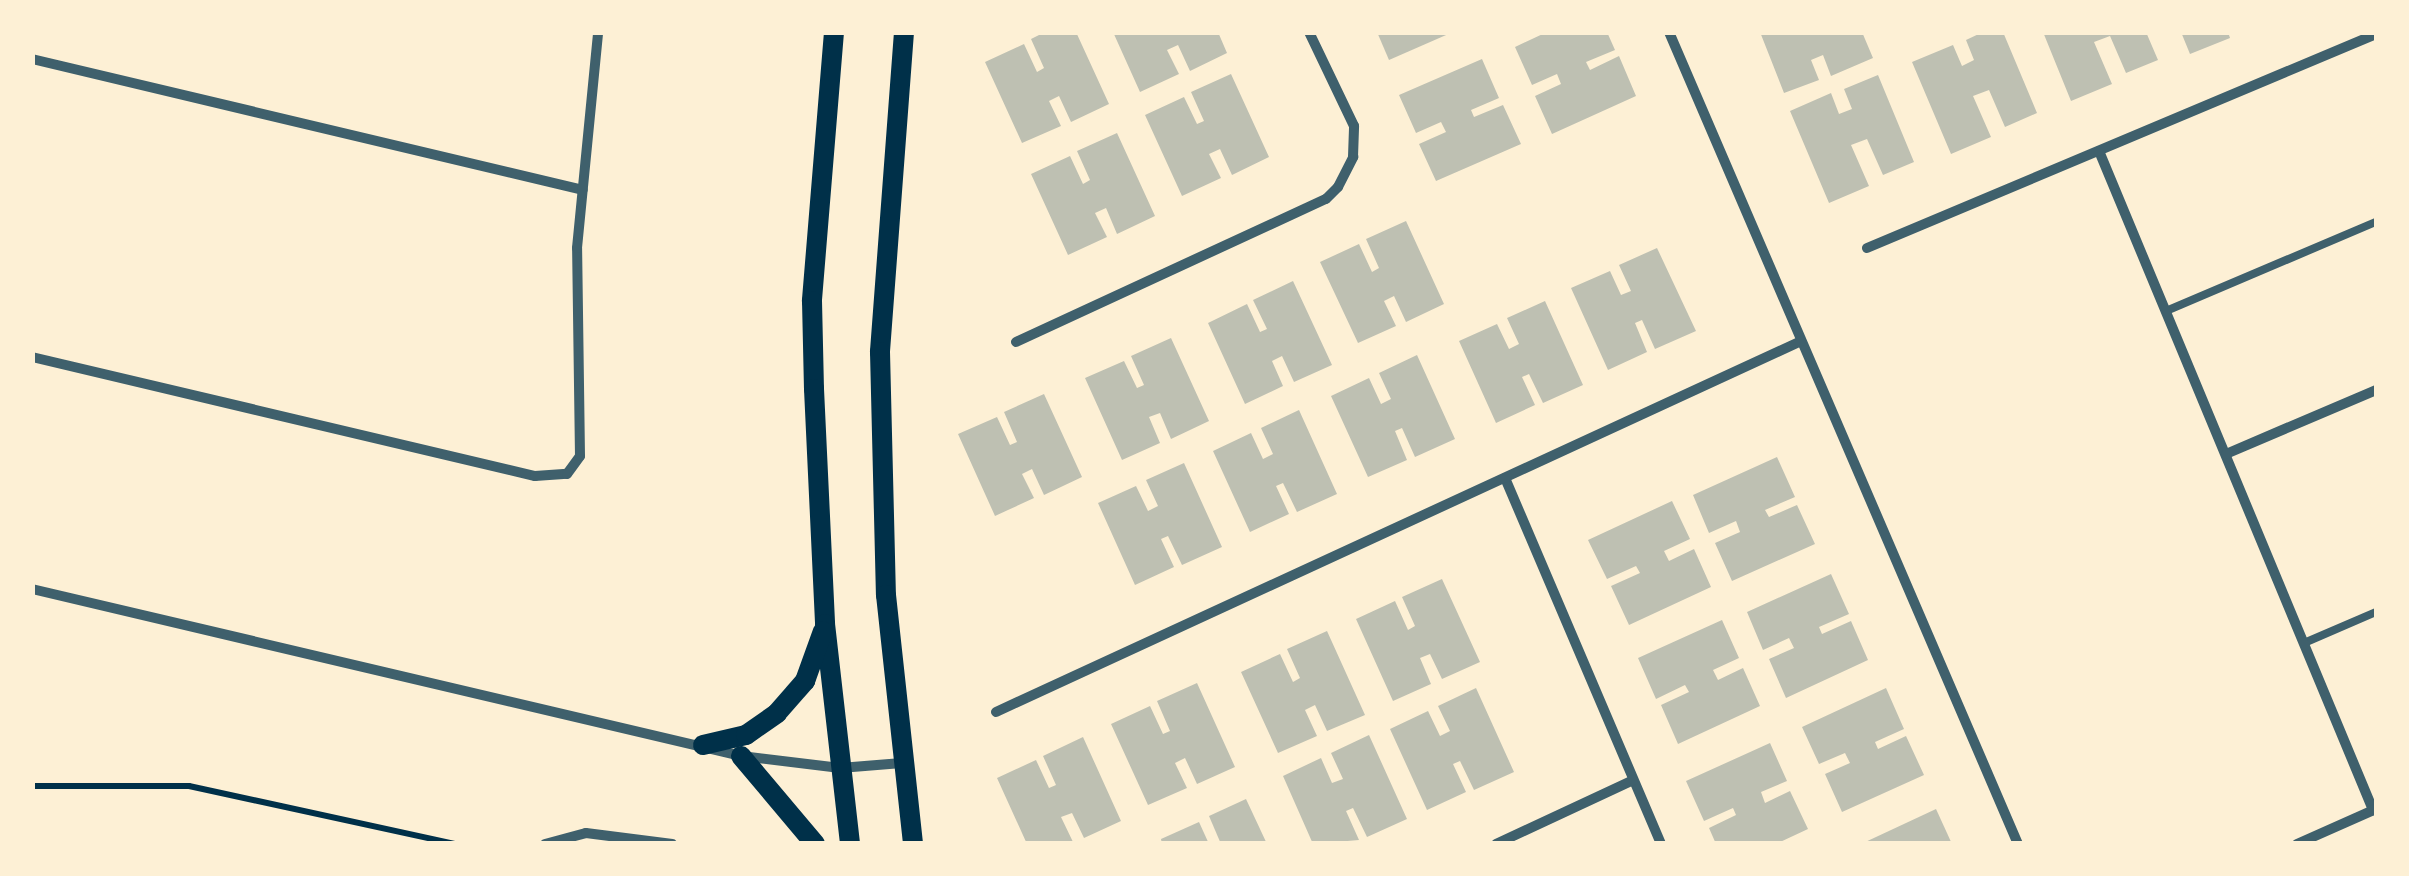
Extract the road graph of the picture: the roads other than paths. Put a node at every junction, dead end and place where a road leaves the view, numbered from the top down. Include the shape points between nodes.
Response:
1 (598, 32) edge
2 (834, 32) edge
3 (904, 32) edge
4 (1309, 32) edge
5 (1669, 32) edge
6 (2376, 34) edge
7 (32, 59) edge
8 (2100, 150) junction
9 (583, 190) junction
10 (2376, 222) edge
11 (1867, 248) dead end
12 (2166, 311) junction
13 (1800, 341) junction
14 (1016, 342) dead end
15 (32, 358) edge
16 (2376, 390) edge
17 (2226, 454) junction
18 (1505, 478) junction
19 (32, 589) edge
20 (2376, 612) edge
21 (825, 624) junction
22 (2304, 643) junction
23 (996, 712) dead end
24 (703, 745) junction
25 (742, 756) junction
26 (902, 763) junction
27 (840, 768) junction
28 (1633, 780) junction
29 (2375, 810) edge
30 (545, 844) edge
31 (672, 844) edge
32 (815, 844) edge
33 (850, 844) edge
34 (914, 844) edge
35 (1496, 844) edge
36 (1661, 844) edge
37 (2018, 844) edge
38 (2297, 844) edge

1 - 9 street
2 - 21 main road via 812,300
3 - 26 main road via 880,352 886,595
4 - 14 street via 1354,126 1353,157 1338,187 1326,199
5 - 13 street
6 - 8 street
7 - 9 street
8 - 11 street
8 - 12 street
9 - 15 street via 576,292 580,456 568,474 535,476
10 - 12 lane
12 - 17 street
13 - 18 street
13 - 37 street
16 - 17 street
17 - 22 street
18 - 23 street
18 - 28 street
19 - 24 street
20 - 22 lane
21 - 24 main road via 805,681 777,713 746,735
21 - 27 main road
22 - 29 street
24 - 25 street
25 - 27 street
25 - 32 main road
26 - 27 street
26 - 34 main road
27 - 33 main road
28 - 35 street
28 - 36 street
29 - 38 street
30 - 31 street via 586,834

